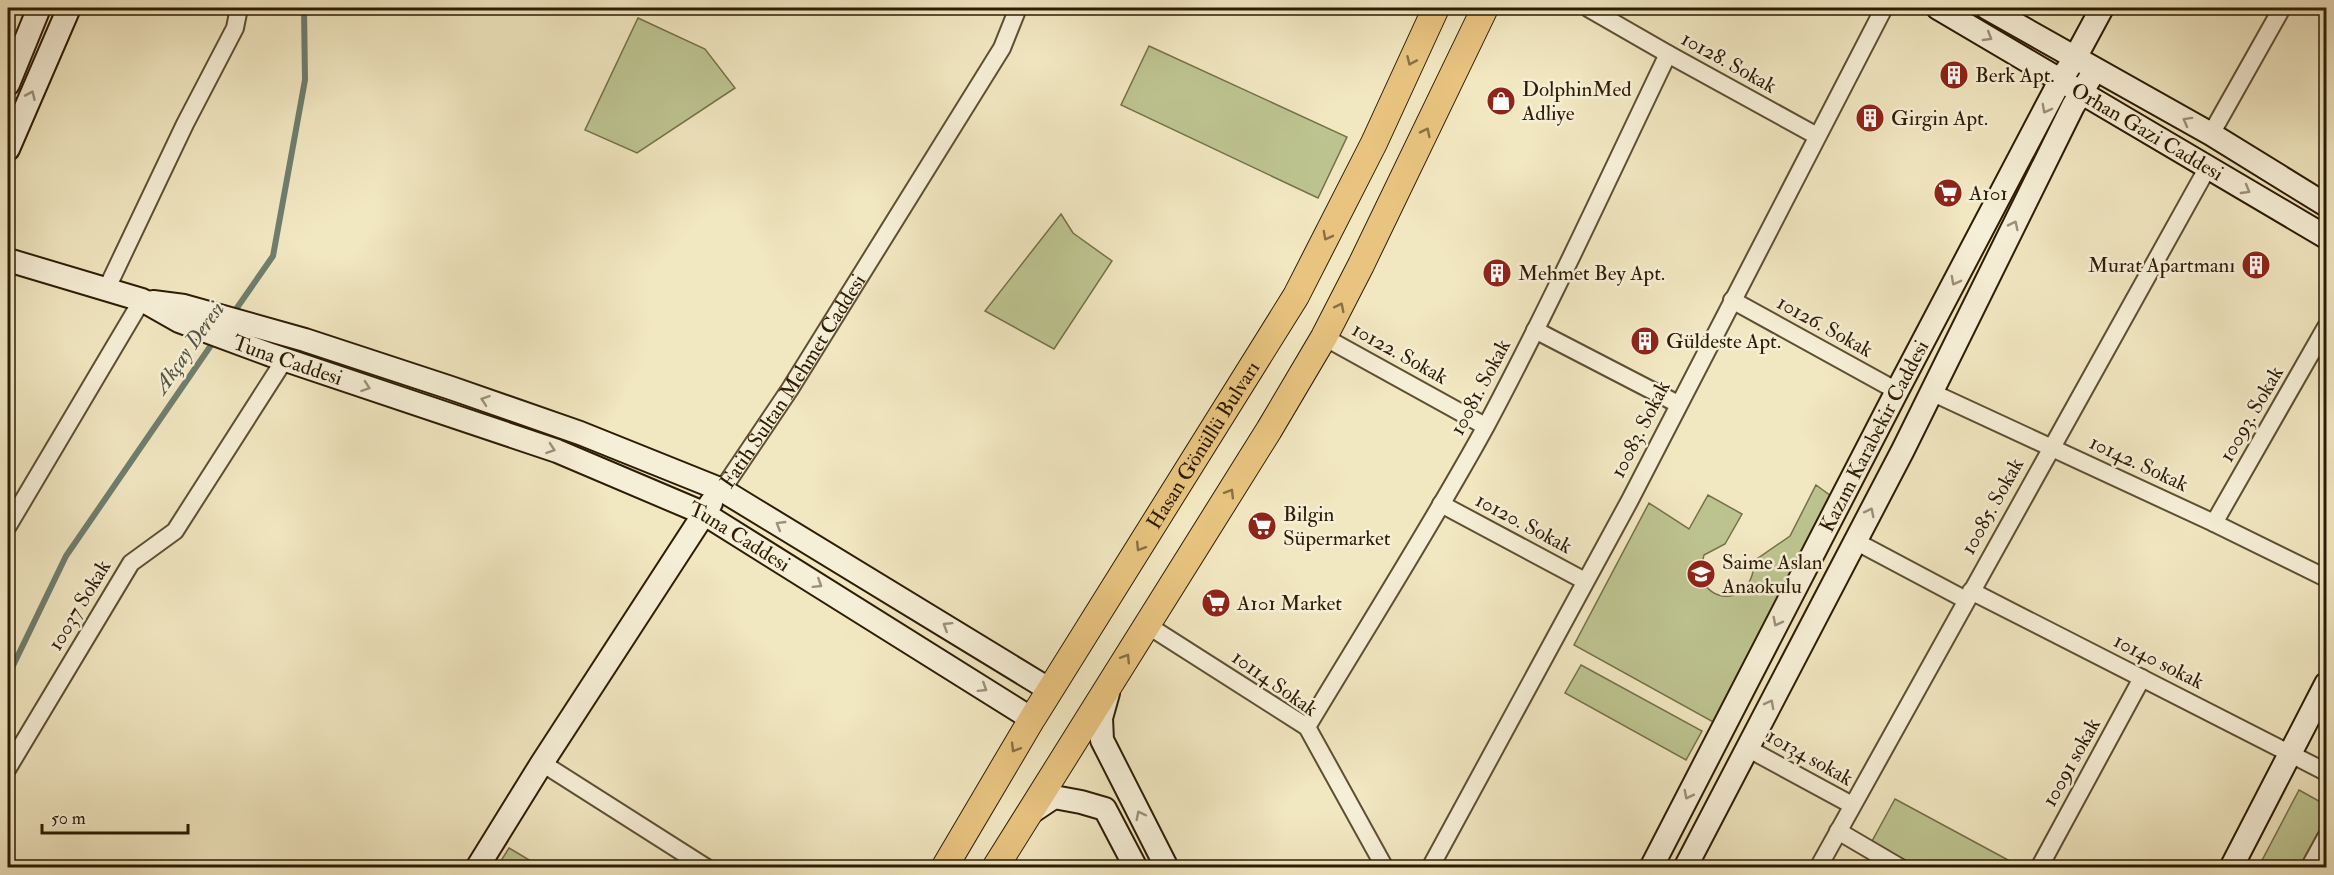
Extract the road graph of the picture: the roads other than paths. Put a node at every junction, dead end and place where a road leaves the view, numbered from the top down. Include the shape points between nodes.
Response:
1 (39, 8) edge
2 (69, 8) edge
3 (239, 8) edge
4 (1018, 8) edge
5 (1436, 8) edge
6 (1485, 8) edge
7 (1588, 8) edge
8 (1884, 8) edge
9 (1938, 8) edge
10 (1987, 8) edge
11 (2102, 8) edge
12 (2282, 8) edge
13 (1668, 54) junction
14 (2075, 58) junction
15 (2095, 70) junction
16 (2060, 81) junction
17 (8, 84) edge
18 (2081, 93) junction
19 (2211, 134) junction
20 (1817, 136) junction
21 (8, 149) edge
22 (2208, 167) junction
23 (2326, 206) edge
24 (2326, 237) edge
25 (8, 260) edge
26 (107, 288) junction
27 (142, 300) junction
28 (1732, 300) junction
29 (181, 313) junction
30 (2326, 327) edge
31 (1535, 330) junction
32 (1324, 337) junction
33 (278, 357) junction
34 (1897, 391) junction
35 (1931, 392) junction
36 (1678, 404) junction
37 (1485, 426) junction
38 (2051, 447) junction
39 (722, 490) junction
40 (1441, 504) junction
41 (703, 513) junction
42 (2214, 523) junction
43 (8, 526) edge
44 (1855, 541) junction
45 (2326, 578) edge
46 (1585, 581) junction
47 (1968, 596) junction
48 (1147, 625) junction
49 (2142, 678) junction
50 (1111, 682) junction
51 (2326, 684) edge
52 (1050, 690) junction
53 (1032, 719) junction
54 (1307, 727) junction
55 (1747, 748) junction
56 (2291, 753) junction
57 (542, 763) junction
58 (8, 768) edge
59 (2326, 772) edge
60 (1852, 805) junction
61 (1027, 815) junction
62 (1838, 831) junction
63 (2326, 837) edge
64 (477, 867) edge
65 (706, 867) edge
66 (944, 867) edge
67 (995, 867) edge
68 (1136, 867) edge
69 (1167, 867) edge
70 (1384, 867) edge
71 (1430, 867) edge
72 (1651, 867) edge
73 (1685, 867) edge
74 (1818, 867) edge
75 (1901, 867) edge
76 (2039, 867) edge
77 (2231, 867) edge
78 (2309, 867) edge

1 - 17 street
21 -> 2 street
3 - 26 street via 235,28 184,124
4 - 39 street, Fatih Sultan Mehmet Caddesi via 1002,48 802,370
5 -> 52 main road, Hasan Gönüllü Bulvarı via 1374,143 1296,296
32 -> 6 main road
7 - 13 street, 10128. Sokak
8 - 20 street, 10083. Sokak
9 -> 16 street, Orhan Gazi Caddesi
10 - 14 street, Orhan Gazi Caddesi
11 - 14 street, Kazım Karabekir Caddesi
12 - 19 street
13 - 20 street, 10128. Sokak
13 - 31 street, 10081. Sokak
14 - 15 street, Orhan Gazi Caddesi
14 - 16 street, Kazım Karabekir Caddesi
15 - 18 street, Kazım Karabekir Caddesi
19 -> 15 street, Orhan Gazi Caddesi
16 - 18 street, Orhan Gazi Caddesi
16 -> 34 street, Kazım Karabekir Caddesi
18 - 22 street, Orhan Gazi Caddesi
35 -> 18 street, Kazım Karabekir Caddesi
19 - 23 street, Orhan Gazi Caddesi
20 - 28 street, 10083. Sokak
22 -> 24 street, Orhan Gazi Caddesi
22 - 38 street, 10085. Sokak
25 - 26 street, Tuna Caddesi
26 - 27 street, Tuna Caddesi
27 - 29 street, Tuna Caddesi
27 - 43 street
28 - 34 street, 10126. Sokak
28 - 36 street, 10083. Sokak
29 - 33 street, Tuna Caddesi
39 -> 29 street, Tuna Caddesi via 580,433 429,381 285,335
30 - 42 street, 10093. Sokak
31 - 36 street
31 - 37 street, 10081. Sokak
32 - 37 street, 10122. Sokak
48 -> 32 main road
33 -> 41 street, Tuna Caddesi via 557,451
33 - 58 street, 10037 Sokak via 175,531 131,563
34 -> 72 street, Kazım Karabekir Caddesi
35 - 38 street, 10142. Sokak
44 -> 35 street, Kazım Karabekir Caddesi
36 - 46 street, 10083. Sokak
37 - 40 street, 10081. Sokak
38 - 42 street, 10142. Sokak
38 - 47 street, 10085. Sokak
39 - 41 street, Fatih Sultan Mehmet Caddesi
52 -> 39 street, Tuna Caddesi
40 - 46 street, 10120. Sokak
40 - 54 street, 10081. Sokak
41 -> 53 street, Tuna Caddesi
41 - 57 street, Fatih Sultan Mehmet Caddesi
42 - 45 street, 10142. Sokak
44 - 47 street, 10140 sokak
55 -> 44 street, Kazım Karabekir Caddesi
46 - 71 street, 10083. Sokak
47 - 49 street, 10140 sokak
47 - 60 street, 10085. Sokak
50 -> 48 main road
48 - 54 street, 10114 Sokak
49 - 56 street, 10140 sokak
49 - 76 street, 10091 sokak
50 - 61 main road
69 -> 50 street via 1102,740 1101,718
51 - 56 street
52 - 53 main road, Hasan Gönüllü Bulvarı
53 -> 66 main road, Hasan Gönüllü Bulvarı
54 - 70 street, 10114 Sokak
55 - 60 street, 10134 sokak
55 - 73 street, Kazım Karabekir Caddesi
56 - 59 street, 10140 sokak
56 - 77 street
57 - 64 street, Fatih Sultan Mehmet Caddesi
57 - 65 street
60 - 62 street, 10085. Sokak
61 - 67 main road
61 - 68 street via 1054,797 1104,809
62 - 74 street, 10085. Sokak
62 - 75 street
63 - 78 street

